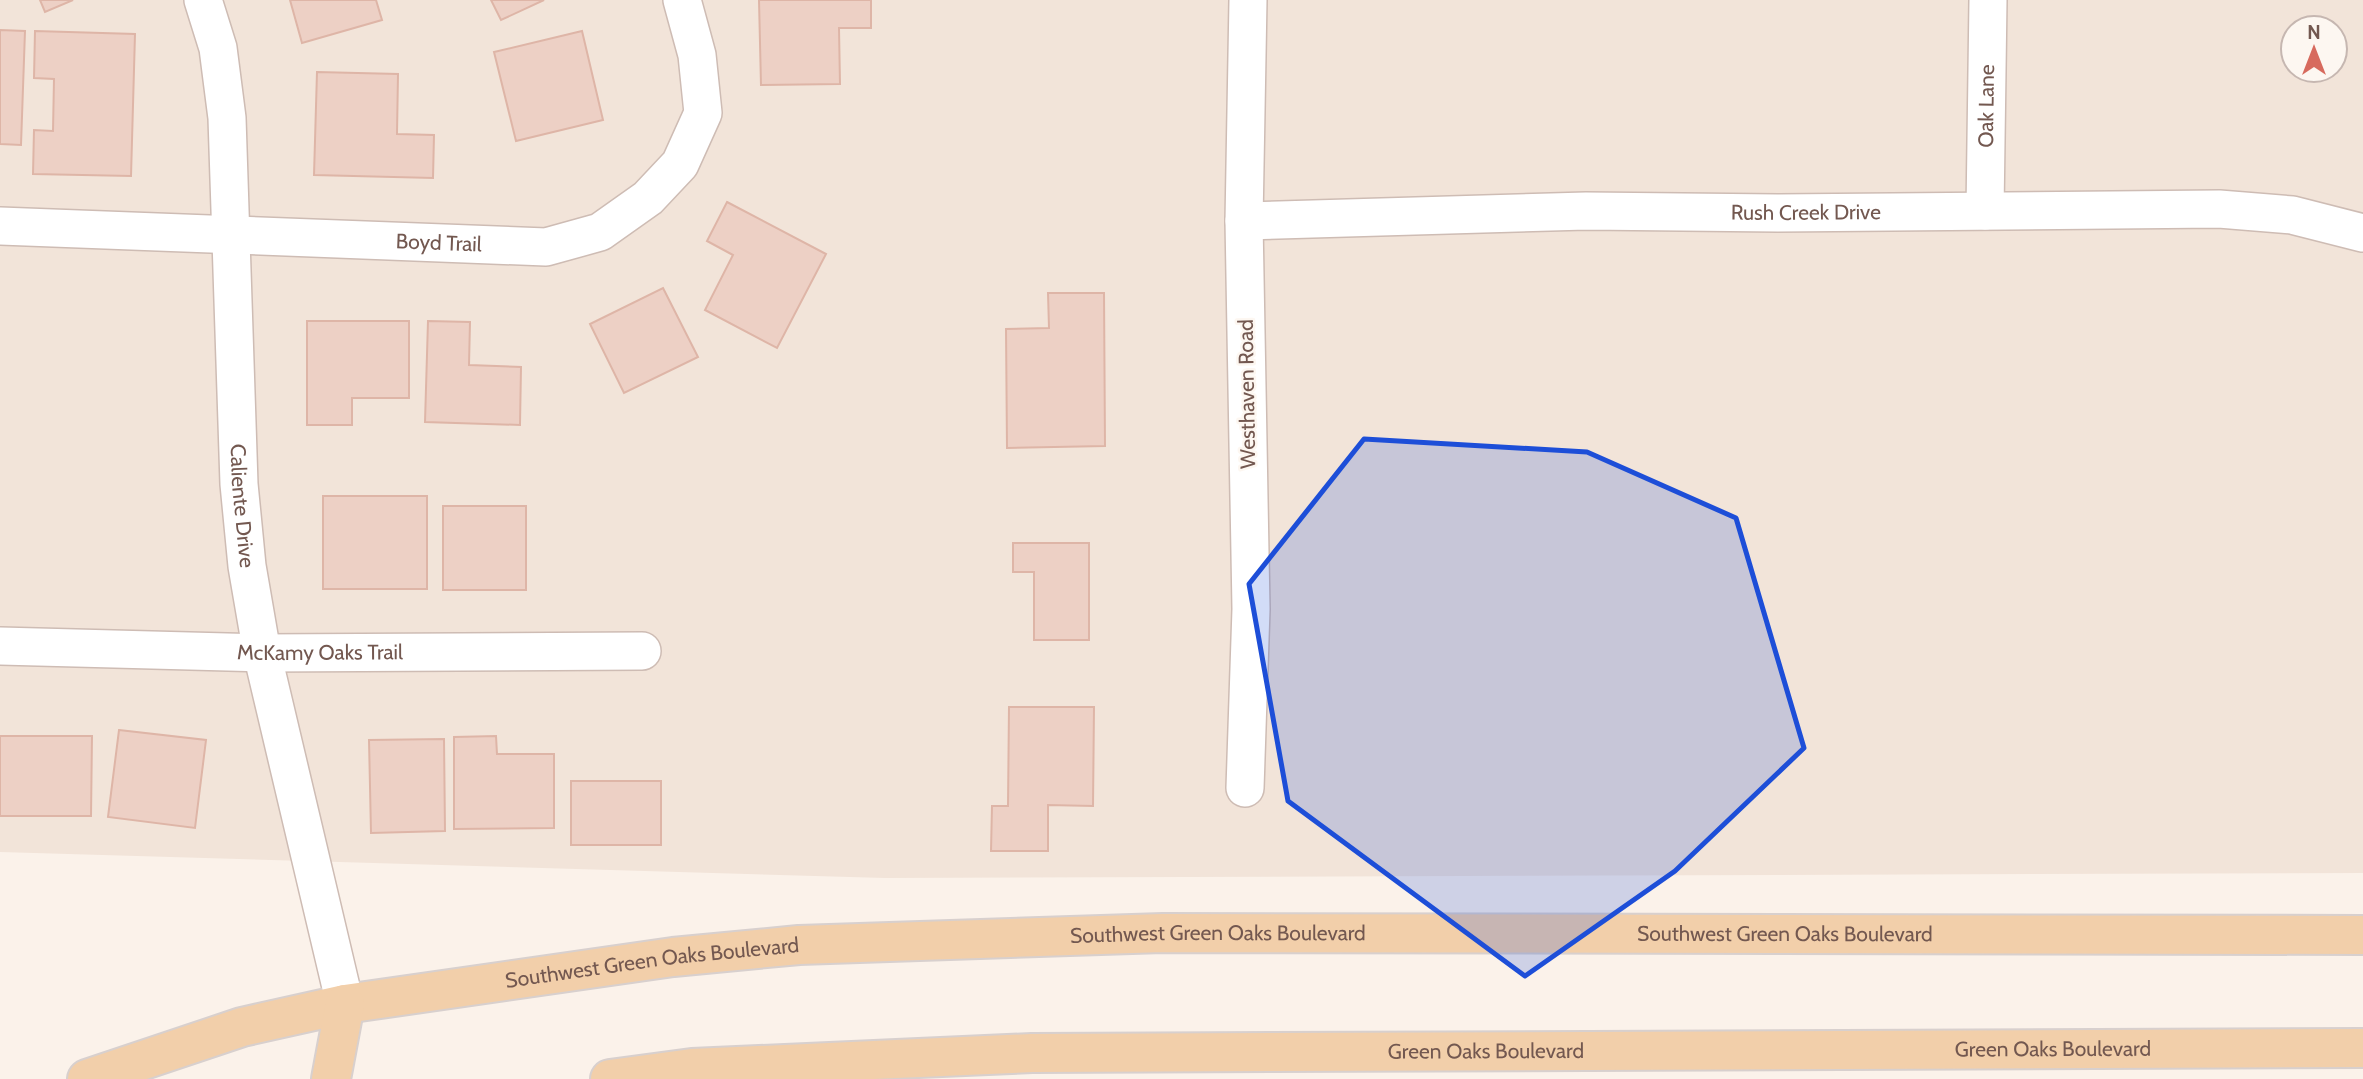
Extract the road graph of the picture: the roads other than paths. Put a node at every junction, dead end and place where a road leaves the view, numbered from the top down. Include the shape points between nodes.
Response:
1 (203, 0) edge
2 (682, 0) edge
3 (1248, 0) edge
4 (1988, 0) edge
5 (1985, 211) junction
6 (1244, 221) junction
7 (0, 226) edge
8 (231, 232) junction
9 (2363, 233) edge
10 (0, 646) edge
11 (642, 651) dead end
12 (262, 653) junction
13 (1245, 788) dead end
14 (2363, 935) edge
15 (345, 1004) junction
16 (2363, 1048) edge
17 (88, 1079) edge
18 (331, 1079) edge
19 (610, 1079) edge

1 - 8 street, Caliente Drive via 218,48 227,118
2 - 8 street, Boyd Trail via 697,55 702,113 680,164 648,198 600,232 546,247
3 - 6 street, Westhaven Road
4 - 5 street, Oak Lane
5 - 6 street, Rush Creek Drive via 1586,211
5 - 9 street, Rush Creek Drive via 2256,211
6 - 13 street, Westhaven Road via 1251,609
7 - 8 street, Boyd Trail
8 - 12 street, Caliente Drive via 239,484
10 - 12 street, McKamy Oaks Trail
11 - 12 street, McKamy Oaks Trail
12 - 15 street, Caliente Drive
14 - 15 main road, Southwest Green Oaks Boulevard via 1136,933 786,947 673,957
15 - 17 main road, Southwest Green Oaks Boulevard via 242,1027
15 - 18 main road
16 - 19 main road, Green Oaks Boulevard via 1032,1053 692,1068

